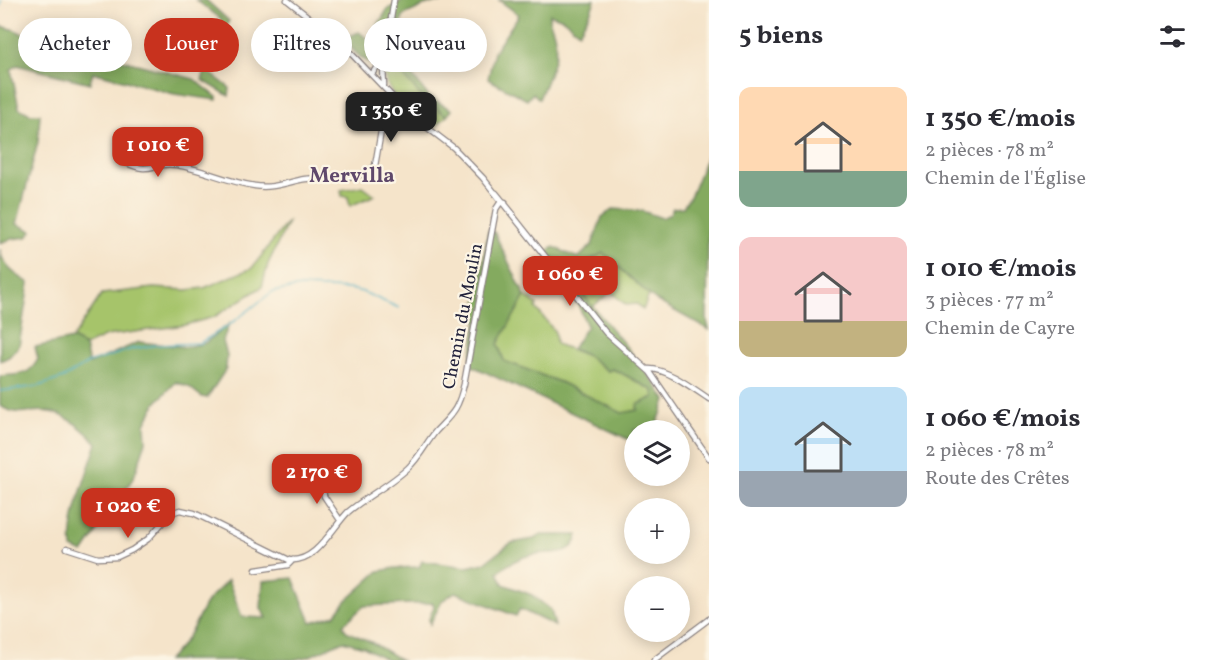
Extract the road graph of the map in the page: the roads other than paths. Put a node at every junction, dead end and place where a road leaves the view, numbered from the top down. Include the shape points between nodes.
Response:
1 (287, 0) edge
2 (394, 0) edge
3 (309, 18) edge
4 (391, 18) edge
5 (352, 53) edge
6 (352, 53) edge
7 (364, 63) edge
8 (381, 72) edge
9 (373, 73) junction
10 (384, 85) junction
11 (391, 96) junction
12 (127, 163) dead end
13 (503, 204) junction
14 (647, 369) junction
15 (709, 399) edge
16 (709, 458) edge
17 (312, 476) dead end
18 (340, 520) junction
19 (67, 548) dead end
20 (293, 561) junction
21 (256, 570) dead end
22 (709, 619) edge
23 (654, 660) edge

1 - 3 street
2 - 4 street
5 - 7 street
6 - 9 street
8 - 10 street
9 - 10 street
9 - 11 street
10 - 11 street
11 - 12 street via 371,171 266,187 178,165 141,169
11 - 13 street via 454,148
13 - 14 street via 606,333
13 - 18 street, Chemin du Moulin via 498,205 496,213 456,409 408,468
14 - 15 street via 660,371
14 - 16 street
17 - 18 street
18 - 20 street, Chemin du Moulin via 315,550
19 - 20 street via 98,558 117,557 148,539 171,513 184,510
20 - 21 street, Chemin du Moulin
22 - 23 street

